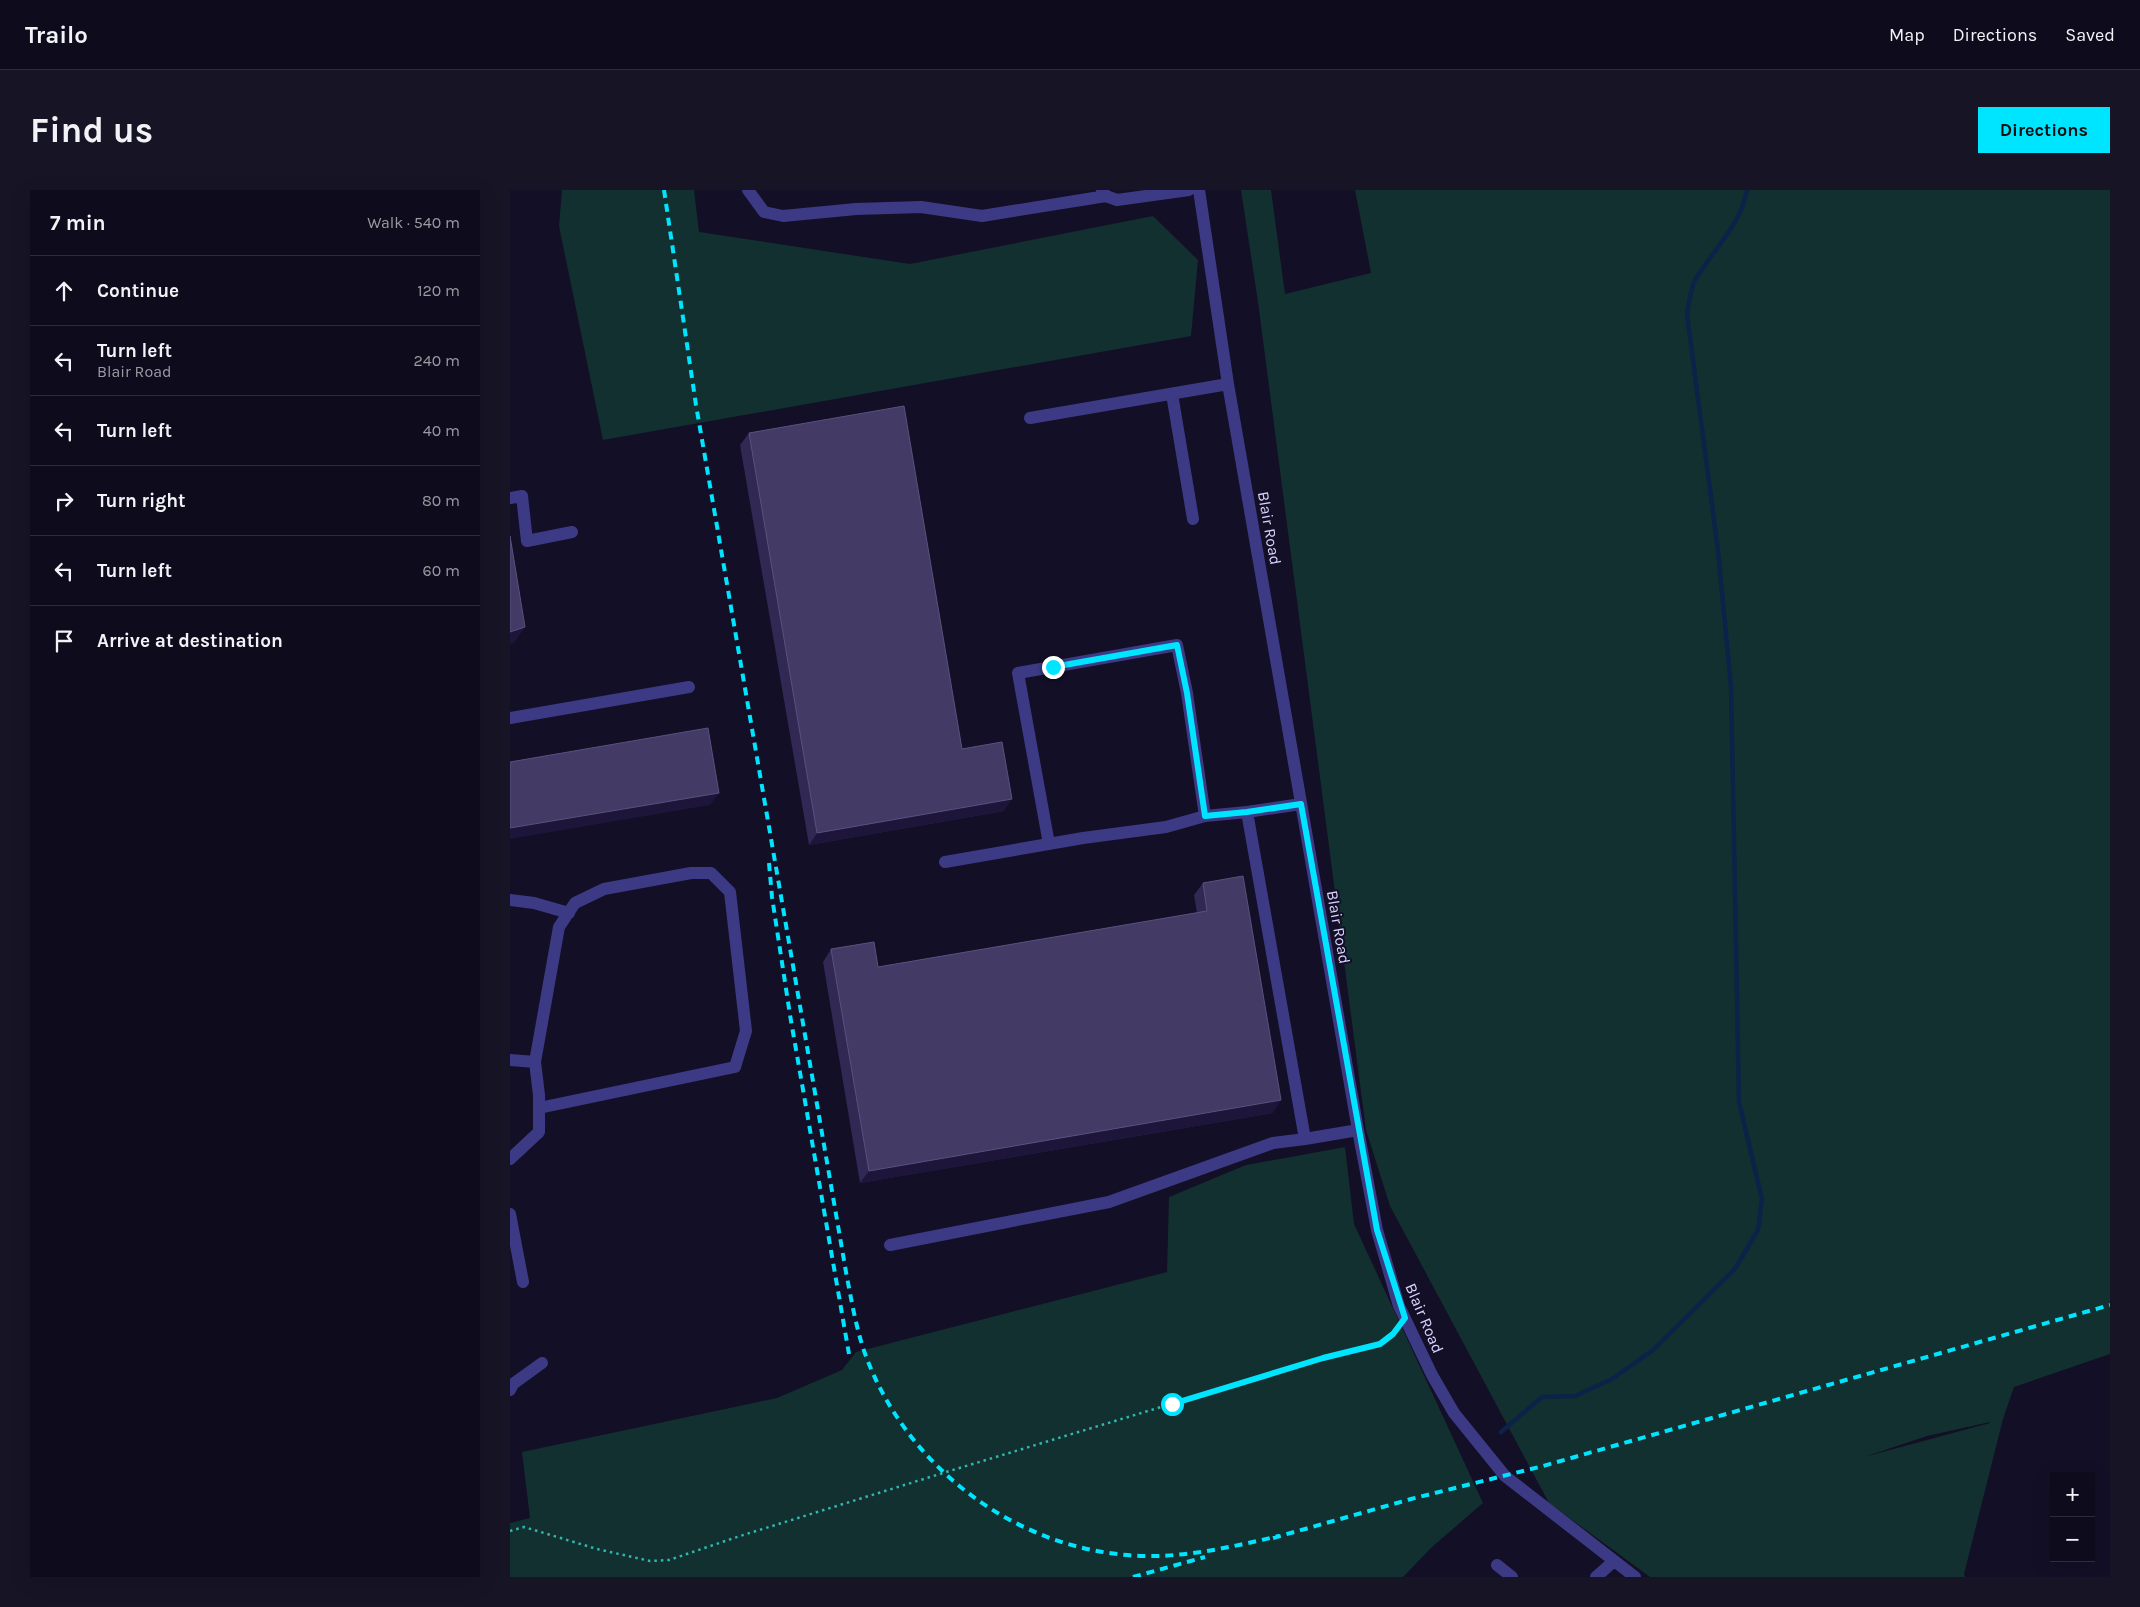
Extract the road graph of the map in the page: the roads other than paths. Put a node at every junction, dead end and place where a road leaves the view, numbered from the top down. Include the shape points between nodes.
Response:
1 (748, 190) edge
2 (1189, 190) edge
3 (1199, 190) edge
4 (1104, 193) edge
5 (1134, 194) edge
6 (1228, 384) junction
7 (1172, 394) junction
8 (1030, 418) dead end
9 (510, 498) edge
10 (1194, 519) dead end
11 (572, 532) dead end
12 (689, 688) dead end
13 (510, 718) edge
14 (1301, 804) junction
15 (1247, 812) junction
16 (1205, 816) junction
17 (1049, 844) junction
18 (945, 862) dead end
19 (510, 900) edge
20 (569, 913) junction
21 (510, 1060) edge
22 (535, 1062) junction
23 (539, 1108) junction
24 (1358, 1130) junction
25 (1304, 1139) junction
26 (510, 1159) edge
27 (510, 1214) edge
28 (890, 1245) dead end
29 (523, 1282) dead end
30 (542, 1363) dead end
31 (510, 1390) edge
32 (1614, 1561) junction
33 (1497, 1564) dead end
34 (1512, 1577) edge
35 (1596, 1577) edge
36 (1635, 1577) edge

1 - 4 street via 764,212 783,216 921,207 982,216
2 - 5 street
3 - 6 street, Blair Road
4 - 5 street via 1117,200
6 - 7 street
6 - 14 street, Blair Road
7 - 8 street
7 - 10 street
9 - 11 street via 522,496 528,540
12 - 13 street
14 - 15 street
14 - 24 street, Blair Road
15 - 16 street
15 - 25 street
16 - 17 street via 1166,827
16 - 17 street via 1177,645 1018,673
17 - 18 street
19 - 20 street
20 - 22 street via 559,928
20 - 23 street via 575,903 604,888 692,873 711,874 730,892 746,1031 735,1067
21 - 22 street
22 - 23 street
23 - 26 street via 539,1132
24 - 25 street
24 - 32 street, Blair Road via 1377,1230 1405,1318 1454,1414 1504,1476
25 - 28 street via 1273,1143 1109,1202
27 - 29 street
30 - 31 street via 513,1384
32 - 35 street
32 - 36 street, Blair Road
33 - 34 street

